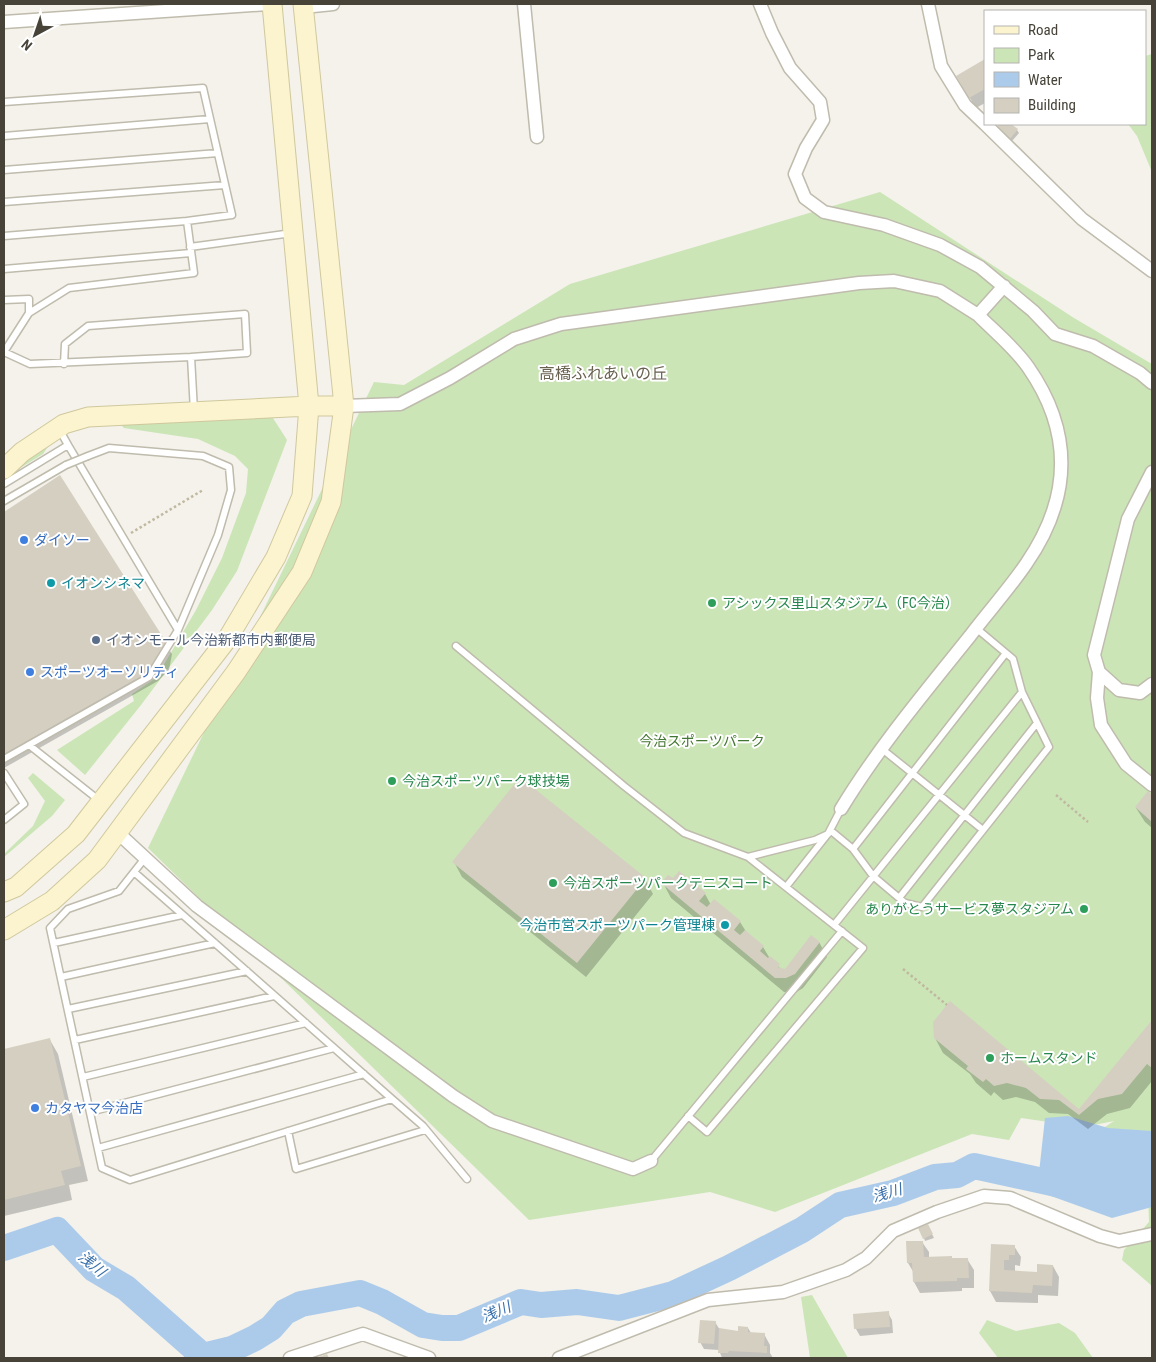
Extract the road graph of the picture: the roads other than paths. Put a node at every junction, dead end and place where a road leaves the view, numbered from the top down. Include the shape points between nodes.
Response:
1 (270, 4) edge
2 (332, 4) edge
3 (524, 4) edge
4 (760, 4) edge
5 (928, 4) edge
6 (303, 5) edge
7 (4, 22) edge
8 (4, 102) edge
9 (210, 119) junction
10 (984, 123) edge
11 (986, 125) edge
12 (4, 136) edge
13 (536, 137) dead end
14 (218, 153) junction
15 (4, 170) edge
16 (225, 185) junction
17 (4, 202) edge
18 (187, 221) junction
19 (293, 233) junction
20 (4, 236) edge
21 (191, 250) junction
22 (4, 269) edge
23 (1152, 271) edge
24 (1004, 286) junction
25 (4, 300) edge
26 (28, 313) junction
27 (978, 315) junction
28 (4, 352) edge
29 (191, 356) junction
30 (64, 364) junction
31 (1152, 384) edge
32 (310, 406) junction
33 (344, 406) junction
34 (194, 412) junction
35 (58, 428) junction
36 (68, 445) junction
37 (4, 469) edge
38 (1152, 472) edge
39 (4, 484) edge
40 (4, 501) edge
41 (976, 628) junction
42 (178, 630) junction
43 (456, 646) dead end
44 (1006, 653) junction
45 (1099, 672) junction
46 (1152, 684) edge
47 (1022, 692) junction
48 (1037, 723) junction
49 (29, 745) junction
50 (882, 749) junction
51 (4, 759) edge
52 (4, 773) edge
53 (913, 773) junction
54 (1152, 785) edge
55 (939, 794) junction
56 (101, 802) junction
57 (841, 809) joint
58 (964, 814) junction
59 (4, 820) edge
60 (983, 830) junction
61 (117, 832) junction
62 (829, 832) junction
63 (853, 849) junction
64 (748, 857) junction
65 (145, 858) junction
66 (134, 872) junction
67 (872, 876) junction
68 (786, 887) junction
69 (4, 892) edge
70 (899, 898) junction
71 (182, 915) junction
72 (834, 925) junction
73 (4, 930) edge
74 (842, 931) junction
75 (54, 943) junction
76 (215, 944) junction
77 (247, 971) junction
78 (61, 977) junction
79 (274, 996) junction
80 (68, 1009) junction
81 (306, 1024) junction
82 (75, 1040) junction
83 (334, 1048) junction
84 (364, 1074) junction
85 (83, 1077) junction
86 (392, 1099) junction
87 (90, 1112) junction
88 (688, 1116) junction
89 (425, 1130) junction
90 (288, 1131) junction
91 (98, 1148) junction
92 (652, 1161) joint
93 (467, 1179) dead end
94 (1152, 1234) edge
95 (290, 1358) edge
96 (429, 1358) edge
97 (559, 1358) edge

1 - 7 street
1 - 19 street
2 - 6 street
3 - 13 street
4 - 24 street via 790,68 820,102 823,120 795,174 805,198 824,212 884,225 940,245 980,267
5 - 10 street via 942,66 965,104
6 - 33 street
8 - 9 lane via 203,88
9 - 12 lane
9 - 14 lane
11 - 23 street via 1082,219
14 - 15 lane
14 - 16 lane
16 - 17 lane
16 - 18 lane via 232,215
18 - 20 lane
18 - 21 lane
19 - 21 lane
19 - 32 street
21 - 22 lane
21 - 26 lane via 194,273 69,288
24 - 27 street
24 - 31 street via 1055,334 1093,346
25 - 26 lane via 29,299
26 - 28 lane
27 - 33 street via 940,291 894,281 561,324 514,339 400,404
27 - 41 street via 1012,347 1044,394 1056,425 1062,453 1062,476 1056,502 1037,547
28 - 30 lane via 30,364
29 - 30 lane
29 - 30 lane via 247,353 245,314 88,326 65,344
29 - 34 lane
32 - 33 street
32 - 34 street
32 - 56 street via 302,496 276,557 228,638
33 - 61 street via 331,502 302,572 236,672
34 - 35 street via 88,417
35 - 36 lane
35 - 37 street via 22,452
36 - 39 lane
36 - 42 lane
38 - 45 street via 1128,519 1094,655
40 - 42 lane, bridge via 66,465 109,448 203,456 229,467 231,490 218,536
41 - 44 lane
41 - 50 street
42 - 49 lane via 149,677
43 - 64 lane via 684,833
44 - 47 lane via 1013,659
44 - 53 lane
45 - 46 street via 1120,690 1140,693
45 - 54 street via 1097,698 1101,725 1126,764
47 - 48 lane
47 - 55 lane
48 - 58 lane
48 - 60 lane via 1049,747
49 - 51 lane
49 - 56 lane
50 - 53 lane
50 - 57 street
52 - 59 lane via 24,804
53 - 55 lane
53 - 63 lane
55 - 58 lane
55 - 67 lane
56 - 69 street via 76,834 16,887
57 - 62 lane
58 - 60 lane
58 - 70 lane
60 - 70 lane via 922,907
61 - 65 street
61 - 73 street via 97,860 52,900
62 - 63 lane
62 - 64 lane via 815,840
62 - 68 lane
63 - 67 lane
64 - 68 lane
65 - 66 lane
65 - 92 street via 197,906 453,1096 492,1121 633,1169
66 - 71 lane
66 - 75 lane via 119,891 68,909 50,928
67 - 70 lane
67 - 72 lane
68 - 72 lane
71 - 75 lane
71 - 76 lane
72 - 74 lane
74 - 88 lane
74 - 88 lane via 863,948 708,1132
75 - 78 lane
76 - 77 lane
76 - 78 lane
77 - 79 lane
77 - 80 lane
78 - 80 lane
79 - 81 lane
79 - 82 lane
80 - 82 lane
81 - 83 lane
81 - 85 lane
82 - 85 lane
83 - 84 lane
83 - 87 lane
84 - 86 lane
84 - 91 lane
85 - 87 lane
86 - 89 lane
86 - 90 lane
87 - 91 lane
88 - 92 lane
89 - 90 lane via 296,1169
89 - 93 lane
90 - 91 lane via 130,1180 102,1168
94 - 97 street via 1119,1241 1010,1198 984,1196 893,1231 866,1258 846,1270 783,1292 708,1300
95 - 96 street via 363,1334

